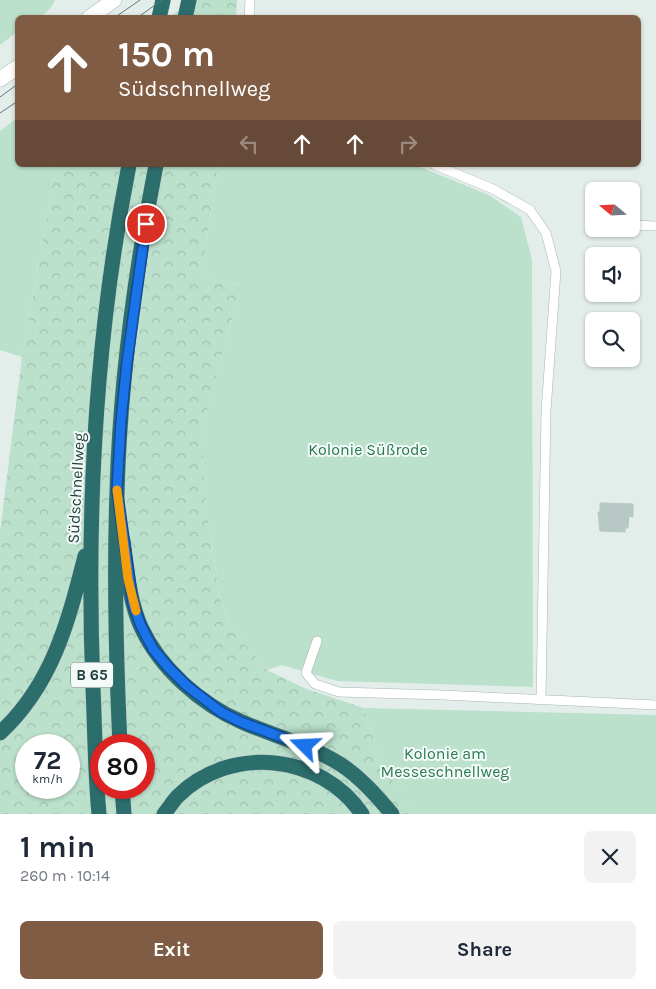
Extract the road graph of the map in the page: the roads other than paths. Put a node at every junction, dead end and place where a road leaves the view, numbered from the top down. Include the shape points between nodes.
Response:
1 (114, 0) edge
2 (163, 0) edge
3 (189, 0) edge
4 (250, 0) edge
5 (93, 15) edge
6 (160, 15) edge
7 (186, 15) edge
8 (249, 15) edge
9 (15, 69) edge
10 (0, 79) edge
11 (129, 167) edge
12 (156, 167) edge
13 (440, 167) edge
14 (640, 225) edge
15 (656, 226) edge
16 (117, 490) junction
17 (90, 535) junction
18 (317, 641) dead end
19 (541, 699) junction
20 (656, 706) edge
21 (0, 733) edge
22 (120, 734) edge
23 (123, 799) edge
24 (99, 814) edge
25 (124, 814) edge
26 (164, 814) edge
27 (362, 814) edge
28 (392, 814) edge

1 - 5 main road
2 - 6 highway
3 - 7 highway
4 - 8 lane
9 - 10 main road
11 - 17 highway, Südschnellweg / B 65 via 103,341
12 - 16 highway, B 65 via 130,334
13 - 19 lane via 493,189 530,210 546,233 556,271 546,411
14 - 15 lane
16 - 22 highway, B 65 via 116,657
16 - 28 highway via 133,604 149,641 168,667 221,712 340,764 357,776
17 - 21 highway via 57,652 32,697
17 - 24 highway, Südschnellweg / B 65
18 - 19 lane via 306,673 315,684 339,692
19 - 20 lane
23 - 25 highway
26 - 27 highway via 194,783 226,767 246,762 267,762 307,770 343,791

